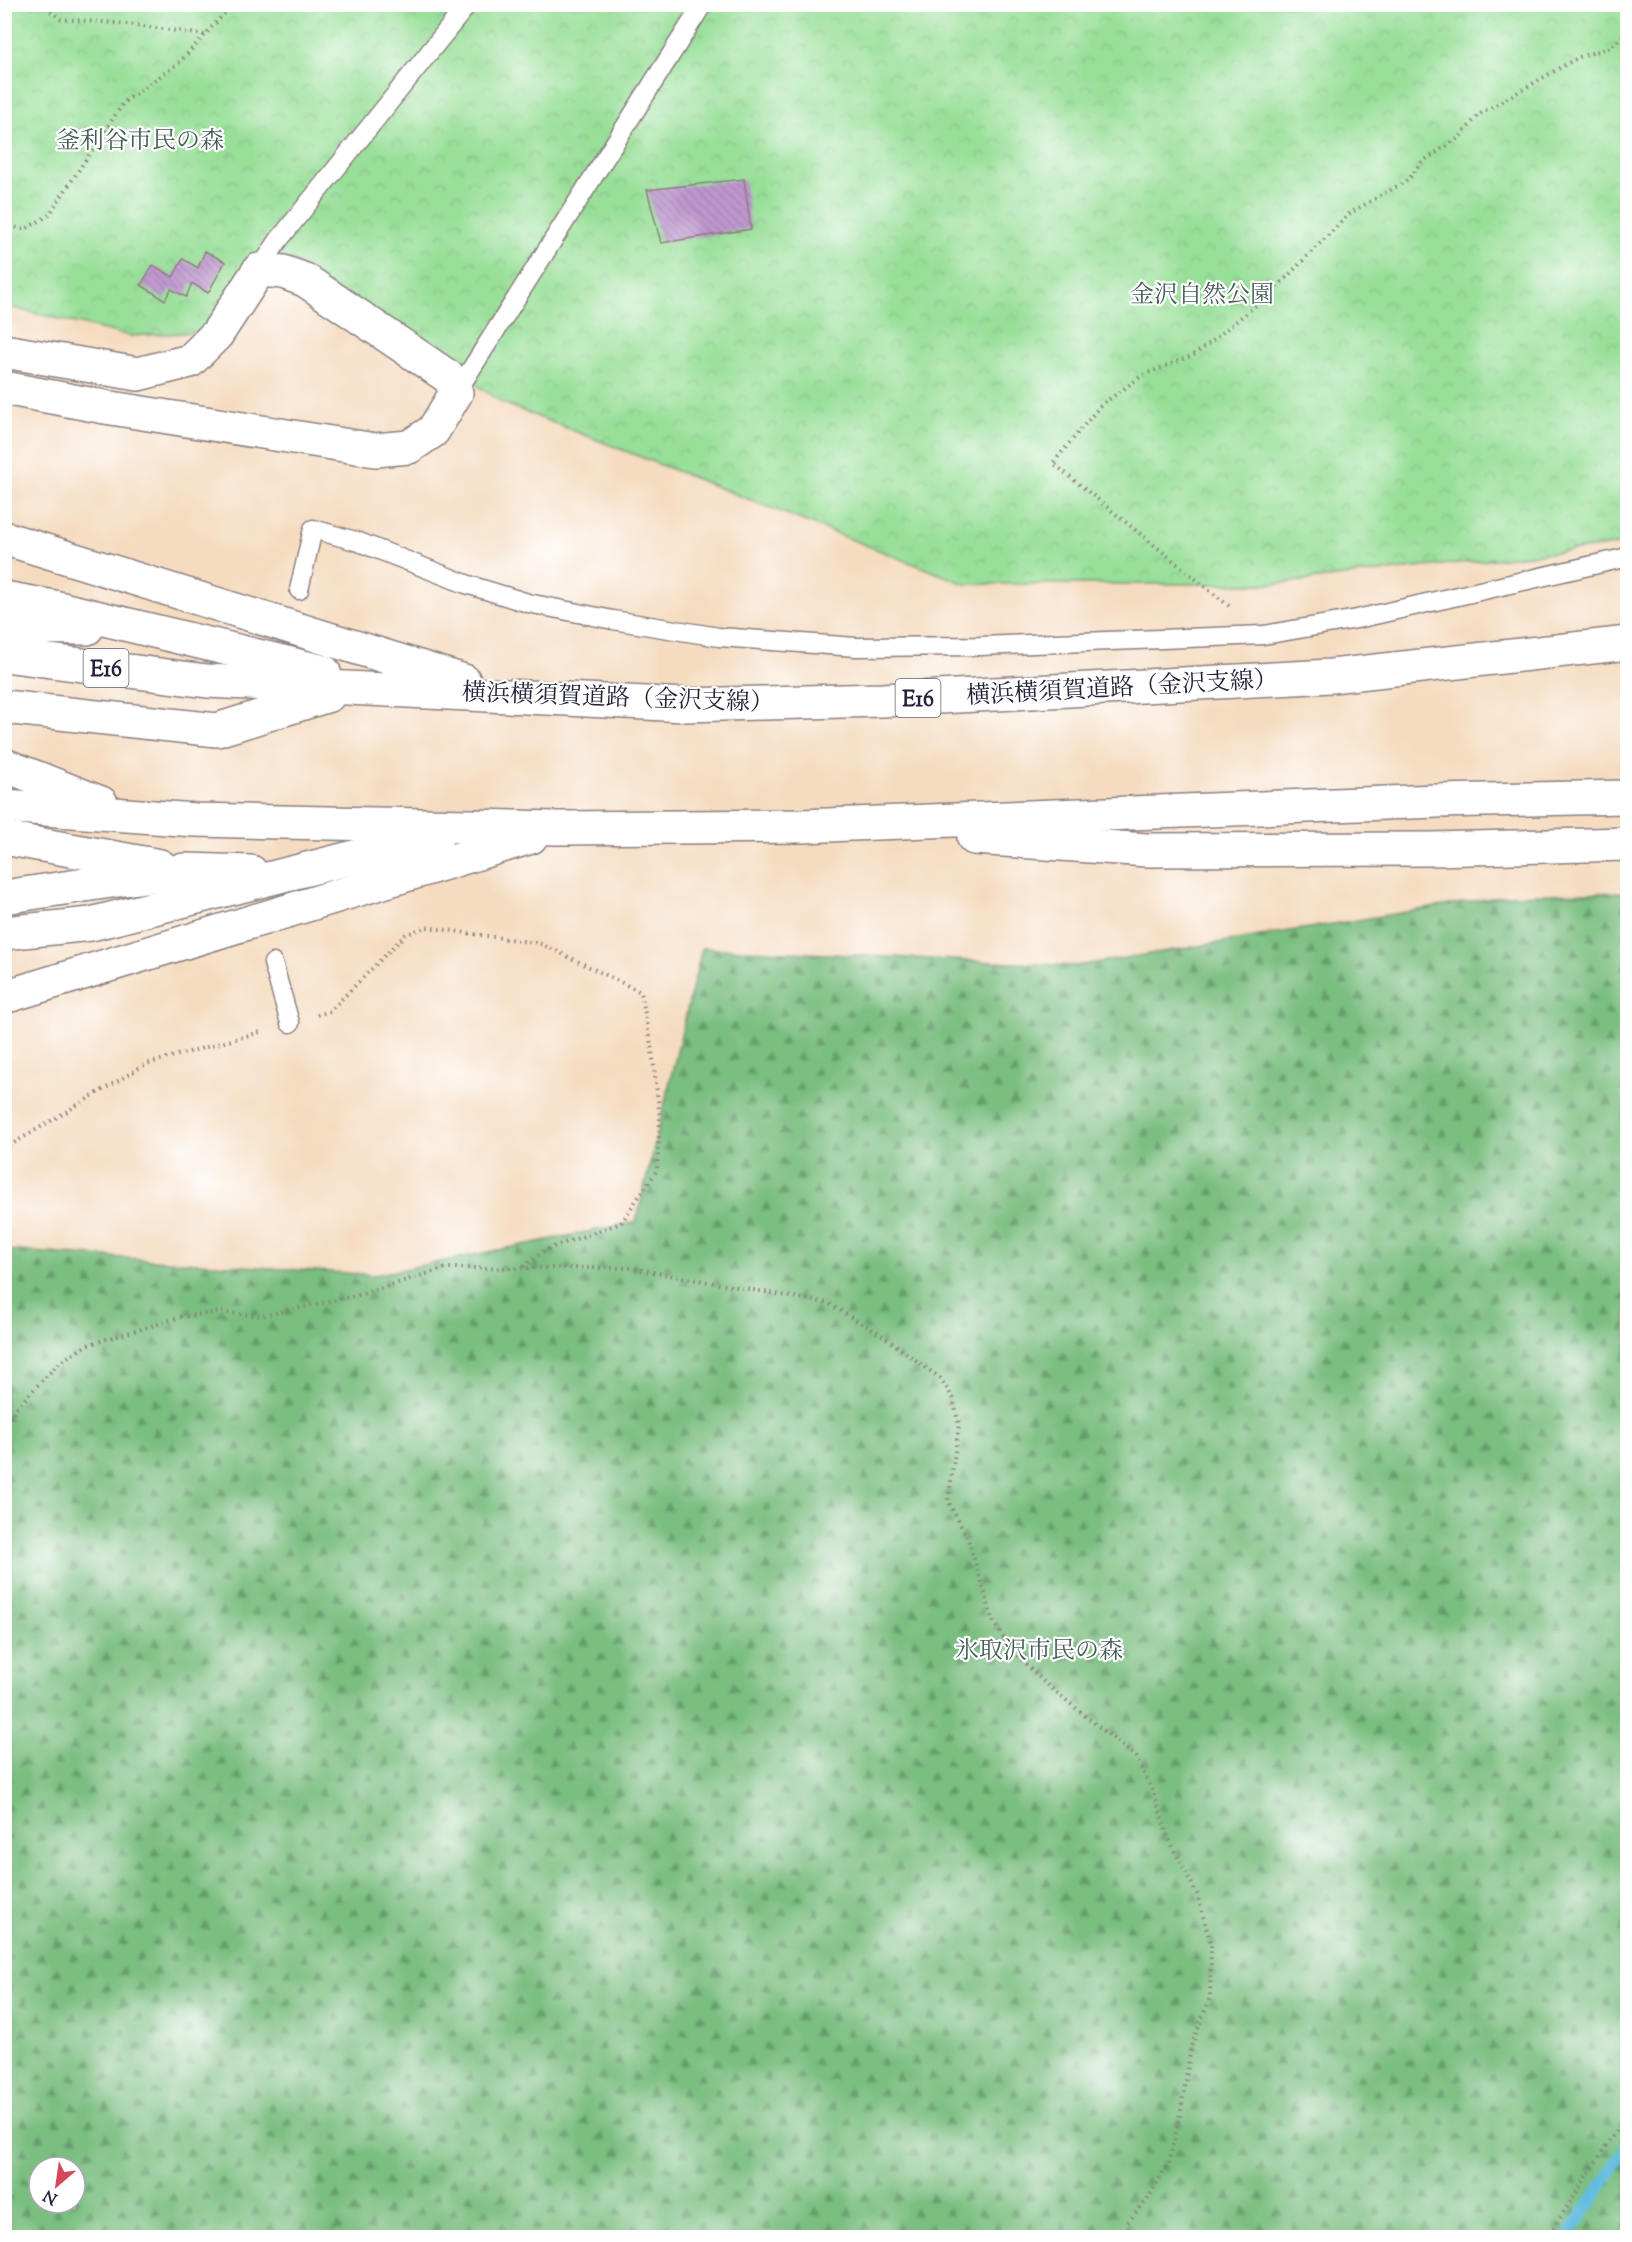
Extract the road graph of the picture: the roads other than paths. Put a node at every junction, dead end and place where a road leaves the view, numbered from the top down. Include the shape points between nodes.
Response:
1 (468, 4) edge
2 (703, 4) edge
3 (259, 270) junction
4 (4, 351) edge
5 (4, 388) edge
6 (456, 393) junction
7 (10, 540) edge
8 (1628, 557) edge
9 (299, 590) dead end
10 (4, 598) edge
11 (4, 627) edge
12 (142, 628) junction
13 (1628, 643) edge
14 (4, 655) edge
15 (106, 668) junction
16 (4, 670) edge
17 (353, 688) junction
18 (400, 690) junction
19 (508, 695) junction
20 (4, 707) edge
21 (12, 770) edge
22 (1628, 797) edge
23 (4, 806) edge
24 (131, 814) junction
25 (477, 826) junction
26 (801, 826) junction
27 (558, 828) junction
28 (4, 838) edge
29 (1628, 844) edge
30 (185, 870) junction
31 (289, 873) junction
32 (4, 897) edge
33 (4, 933) edge
34 (273, 963) dead end
35 (4, 997) edge
36 (290, 1023) road end

1 - 3 lane
2 - 6 lane
3 - 4 highway via 217,334 190,361 138,374
3 - 6 highway via 283,272 305,280 450,378
5 - 6 highway via 375,450 409,447 432,430
7 - 19 highway
8 - 9 lane via 1357,619 1264,635 980,646 867,647 719,637 613,620 528,603 313,529
10 - 12 highway
11 - 12 highway
12 - 18 highway
13 - 19 highway, 横浜横須賀道路（金沢支線） / E16 via 1331,676 882,700 685,705
14 - 15 highway, 横浜横須賀道路（金沢支線） / E16
15 - 16 highway
15 - 17 highway, 横浜横須賀道路（金沢支線） / E16 via 207,681
17 - 18 highway, 横浜横須賀道路（金沢支線） / E16
17 - 20 highway via 217,730
18 - 19 highway, 横浜横須賀道路（金沢支線） / E16
21 - 24 highway
22 - 26 highway
23 - 24 highway
24 - 25 highway via 195,820
25 - 27 highway
25 - 31 highway
26 - 27 highway
26 - 29 highway via 1147,850
27 - 35 highway
28 - 30 highway
30 - 31 highway
30 - 32 highway
31 - 33 highway via 91,924
34 - 36 lane

